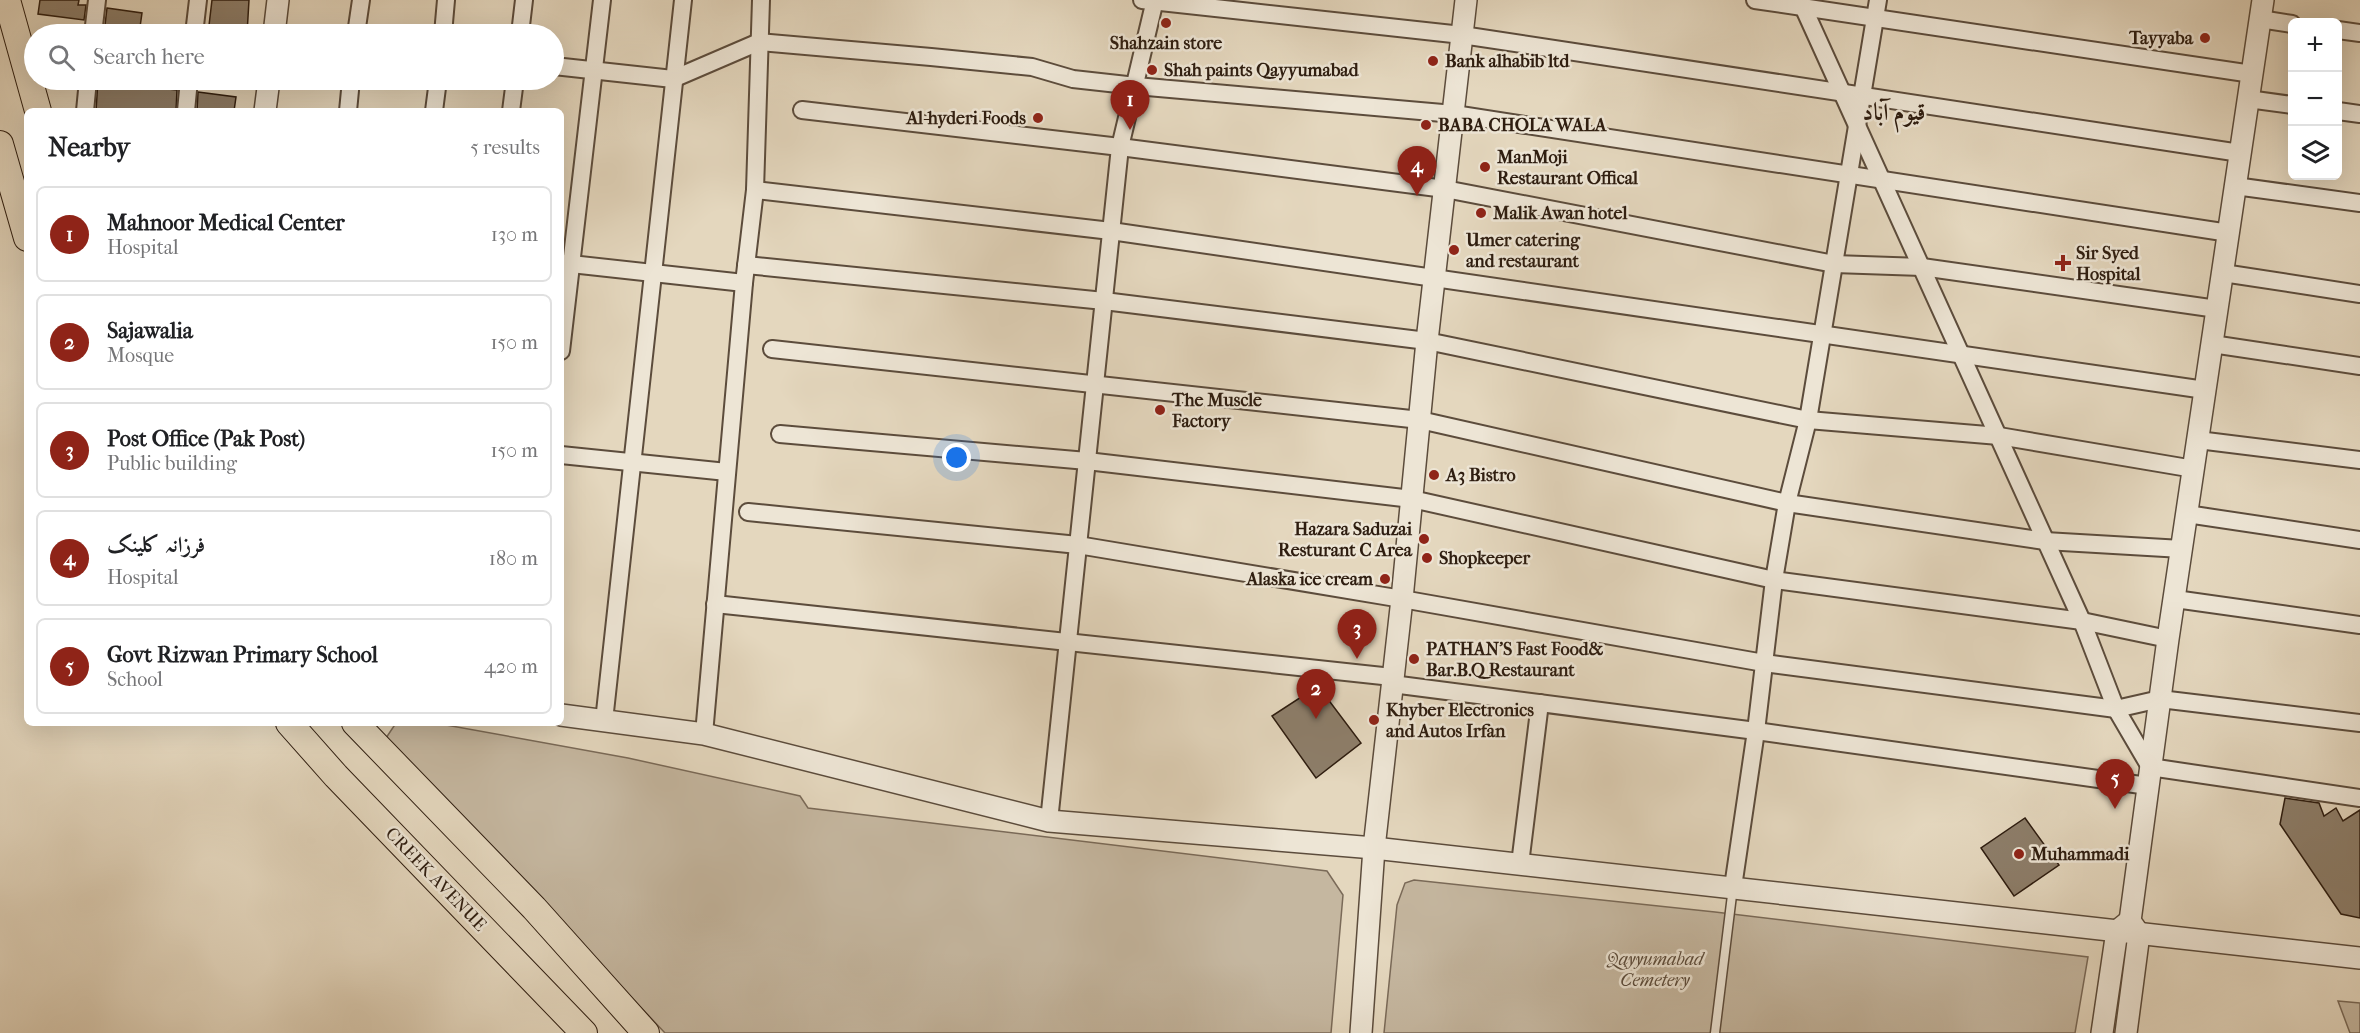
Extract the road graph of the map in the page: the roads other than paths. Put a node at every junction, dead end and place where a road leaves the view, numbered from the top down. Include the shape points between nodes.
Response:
1 (7, 0) edge
2 (97, 0) edge
3 (198, 0) edge
4 (278, 0) edge
5 (361, 0) edge
6 (446, 0) edge
7 (524, 0) edge
8 (602, 0) edge
9 (683, 0) edge
10 (762, 0) edge
11 (1151, 0) edge
12 (1466, 0) edge
13 (1755, 0) edge
14 (1878, 0) edge
15 (1802, 4) edge
16 (2261, 10) edge
17 (1876, 18) junction
18 (2288, 22) edge
19 (94, 24) edge
20 (195, 24) edge
21 (276, 24) edge
22 (357, 24) edge
23 (444, 24) edge
24 (521, 24) edge
25 (2342, 31) edge
26 (2360, 33) edge
27 (1462, 35) junction
28 (759, 42) junction
29 (24, 61) edge
30 (564, 67) edge
31 (594, 70) junction
32 (2252, 74) junction
33 (673, 79) junction
34 (1136, 86) junction
35 (32, 90) edge
36 (87, 90) edge
37 (188, 90) edge
38 (267, 90) edge
39 (350, 90) edge
40 (437, 90) edge
41 (514, 90) edge
42 (1842, 93) junction
43 (1862, 96) junction
44 (2248, 99) junction
45 (2288, 104) edge
46 (37, 108) edge
47 (85, 108) edge
48 (186, 108) edge
49 (265, 108) edge
50 (348, 108) edge
51 (434, 108) edge
52 (512, 108) edge
53 (802, 110) dead end
54 (2342, 112) edge
55 (1454, 114) junction
56 (2360, 114) edge
57 (1857, 125) junction
58 (0, 144) edge
59 (1120, 147) junction
60 (2240, 153) junction
61 (1849, 174) junction
62 (1882, 179) junction
63 (2235, 186) junction
64 (1445, 189) junction
65 (755, 190) junction
66 (2360, 203) edge
67 (24, 228) edge
68 (1112, 231) junction
69 (2229, 233) junction
70 (567, 263) edge
71 (1834, 264) junction
72 (746, 265) junction
73 (1922, 267) junction
74 (653, 273) junction
75 (2223, 273) junction
76 (1434, 278) junction
77 (744, 283) junction
78 (2360, 294) edge
79 (1104, 301) junction
80 (564, 307) edge
81 (2217, 309) junction
82 (1822, 335) junction
83 (1427, 341) junction
84 (2212, 344) junction
85 (772, 349) dead end
86 (1962, 355) junction
87 (2360, 366) edge
88 (1095, 384) junction
89 (2205, 390) junction
90 (1420, 420) junction
91 (1808, 420) junction
92 (780, 434) dead end
93 (1999, 436) junction
94 (2198, 440) junction
95 (564, 454) edge
96 (2360, 460) edge
97 (1087, 461) junction
98 (632, 464) junction
99 (2194, 469) junction
100 (727, 472) junction
101 (1412, 499) junction
102 (1787, 503) junction
103 (748, 512) dead end
104 (2187, 514) junction
105 (2360, 540) edge
106 (2044, 541) junction
107 (1078, 545) junction
108 (2182, 549) junction
109 (1774, 580) junction
110 (1402, 599) junction
111 (2175, 599) junction
112 (715, 604) junction
113 (2082, 621) junction
114 (2360, 625) edge
115 (2168, 639) junction
116 (1068, 641) junction
117 (1764, 663) junction
118 (1392, 680) junction
119 (2160, 699) junction
120 (1540, 703) junction
121 (2116, 709) junction
122 (564, 715) edge
123 (604, 721) junction
124 (2360, 723) edge
125 (292, 726) edge
126 (358, 726) edge
127 (1755, 730) junction
128 (704, 734) junction
129 (2149, 777) junction
130 (2360, 798) edge
131 (1049, 821) junction
132 (1374, 848) junction
133 (1520, 864) junction
134 (1733, 887) junction
135 (2129, 929) junction
136 (2360, 958) edge
137 (584, 1033) edge
138 (646, 1033) edge
139 (1361, 1033) edge
140 (1715, 1033) edge
141 (2102, 1033) edge
142 (2126, 1033) edge

1 - 29 main road
2 - 19 street
3 - 20 street
4 - 21 street
5 - 22 street
6 - 23 street
7 - 24 street
8 - 31 street
9 - 33 street
10 - 28 street
11 - 27 street
11 - 34 street
12 - 27 street
13 - 15 street
14 - 17 street
15 - 17 street
15 - 42 street
16 - 18 street
16 - 32 street
17 - 32 street
17 - 43 street
25 - 26 street
27 - 42 street
27 - 55 street
28 - 33 street
28 - 34 street via 1032,67 1073,79
28 - 65 street
30 - 31 street
31 - 33 street
31 - 70 street
32 - 44 street
33 - 74 street
34 - 55 street
34 - 59 street
35 - 46 main road
36 - 47 street
37 - 48 street
38 - 49 street
39 - 50 street
40 - 51 street
41 - 52 street
42 - 43 street
42 - 57 street
43 - 57 street
43 - 60 street
44 - 45 street
44 - 60 street
53 - 59 street
54 - 56 street
55 - 61 street
55 - 64 street
57 - 61 street
57 - 62 street
58 - 67 main road
59 - 64 street
59 - 68 street
60 - 63 street
61 - 62 street
61 - 71 street
62 - 69 street
62 - 73 street
63 - 66 street
63 - 69 street
64 - 71 street
64 - 76 street
65 - 68 street
65 - 72 street
68 - 76 street
68 - 79 street
69 - 75 street
70 - 74 street
70 - 80 street
71 - 73 street
71 - 82 street
72 - 77 street
72 - 79 street
73 - 81 street
73 - 86 street
74 - 77 street
74 - 98 street
75 - 78 street
75 - 81 street
76 - 82 street
76 - 83 street
77 - 100 street
79 - 83 street
79 - 88 street
81 - 84 street
82 - 86 street
82 - 91 street
83 - 90 street
83 - 91 street
84 - 87 street
84 - 89 street
85 - 88 street
86 - 89 street
86 - 93 street
88 - 90 street
88 - 97 street
89 - 94 street
90 - 101 street
90 - 102 street
91 - 93 street
91 - 102 street
92 - 97 street
93 - 99 street
93 - 106 street
94 - 96 street
94 - 99 street
95 - 98 street
97 - 101 street
97 - 107 street
98 - 100 street
98 - 123 street
99 - 104 street
100 - 112 street
101 - 109 street
101 - 110 street
102 - 106 street
102 - 109 street
103 - 107 street
104 - 105 street
104 - 108 street
106 - 108 street
106 - 113 street
107 - 110 street
107 - 116 street
108 - 111 street
109 - 113 street
109 - 117 street
110 - 117 street
110 - 118 street
111 - 114 street
111 - 115 street
112 - 116 street
112 - 128 street
113 - 115 street
113 - 121 street
115 - 119 street
116 - 118 street
116 - 131 street
117 - 121 street
117 - 127 street
118 - 120 street
118 - 132 street
119 - 121 street
119 - 124 street
119 - 129 street
120 - 127 street
120 - 133 street
121 - 129 street
122 - 123 street
123 - 128 street
125 - 137 main road, CREEK AVENUE
126 - 138 main road via 534,908
127 - 129 street
127 - 134 street
128 - 131 street
129 - 130 street
129 - 135 street
131 - 132 street
132 - 133 street
132 - 139 street
133 - 134 street
134 - 135 street
134 - 140 lane
135 - 136 street
135 - 141 street
135 - 142 street

